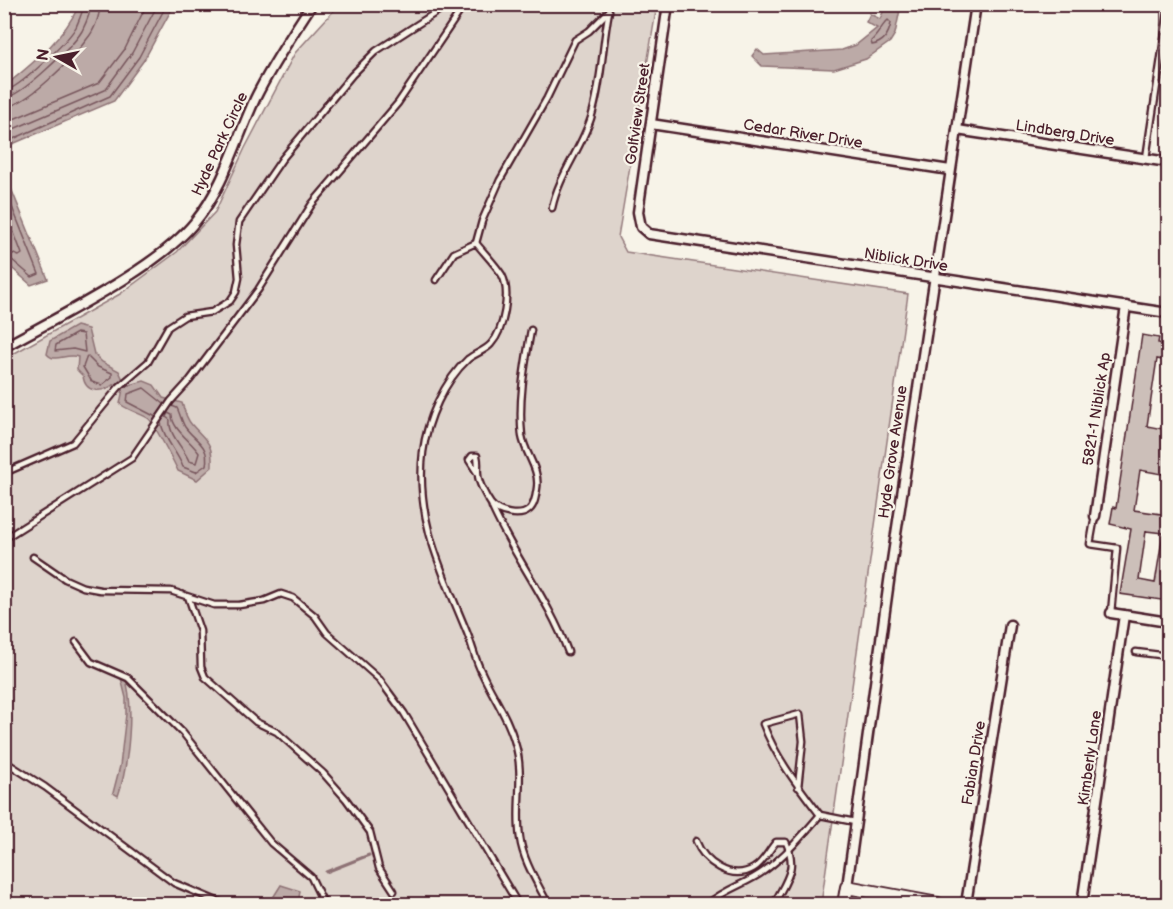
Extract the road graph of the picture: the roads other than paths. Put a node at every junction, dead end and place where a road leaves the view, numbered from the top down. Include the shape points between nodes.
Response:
1 (312, 4) edge
2 (449, 4) edge
3 (465, 4) edge
4 (668, 4) edge
5 (976, 4) edge
6 (1168, 12) edge
7 (651, 124) junction
8 (957, 130) junction
9 (1146, 158) junction
10 (1168, 162) edge
11 (950, 170) junction
12 (552, 208) dead end
13 (641, 227) joint
14 (476, 243) junction
15 (934, 278) junction
16 (436, 280) dead end
17 (1126, 306) junction
18 (1168, 313) edge
19 (531, 330) dead end
20 (4, 347) edge
21 (4, 473) edge
22 (478, 474) dead end
23 (491, 504) junction
24 (1095, 516) joint
25 (4, 539) edge
26 (33, 557) dead end
27 (189, 598) junction
28 (1111, 613) joint
29 (1124, 615) junction
30 (1168, 622) edge
31 (1010, 625) dead end
32 (76, 642) dead end
33 (568, 652) dead end
34 (1136, 652) dead end
35 (1168, 657) edge
36 (4, 761) edge
37 (798, 787) junction
38 (820, 815) junction
39 (855, 822) junction
40 (696, 841) dead end
41 (790, 850) junction
42 (847, 887) junction
43 (394, 891) dead end
44 (224, 904) edge
45 (324, 904) edge
46 (518, 904) edge
47 (548, 904) edge
48 (708, 904) edge
49 (774, 904) edge
50 (844, 904) edge
51 (938, 904) edge
52 (966, 904) edge
53 (1082, 904) edge

1 - 20 street, Hyde Park Circle via 256,98 218,187 195,223 124,277
2 - 21 lane via 376,51 282,159 239,222 239,278 230,302 212,312 185,316 168,327 152,357 112,395 73,443
3 - 25 lane via 398,103 312,204 258,290 152,426 132,458
4 - 7 street, Golfview Street
5 - 8 street, Hyde Grove Avenue
6 - 9 lane
7 - 11 street, Cedar River Drive
7 - 13 street, Golfview Street via 638,212
8 - 9 street, Lindberg Drive
8 - 11 street, Hyde Grove Avenue
9 - 10 street, Lindberg Drive
11 - 15 street, Hyde Grove Avenue
12 - 14 lane via 560,181 590,119 609,11 574,40 548,98 500,180
13 - 15 street, Niblick Drive via 649,234
14 - 16 lane via 454,253
14 - 47 lane via 504,281 505,305 491,344 469,358 432,415 421,469 422,491 433,551 443,580 481,672 512,733 520,765 520,840
15 - 17 street, Niblick Drive
15 - 39 street, Hyde Grove Avenue
17 - 18 street, Niblick Drive
17 - 24 street, 5821-1 Niblick Ap
19 - 23 lane via 521,421 522,439 536,470 535,500 529,510 521,513 508,513
22 - 23 lane
23 - 33 lane via 544,597
24 - 28 lane via 1090,544 1118,548
26 - 27 lane via 83,587 171,591
27 - 43 lane via 200,631 205,676 256,722 277,732 346,799 370,832 379,868
27 - 46 lane via 214,605 239,605 281,594 293,598 315,616 327,633 379,679 404,713
28 - 29 street
29 - 30 street
29 - 53 street, Kimberly Lane
31 - 52 street, Fabian Drive
32 - 45 lane via 91,662 128,678 183,733 272,843 311,877
34 - 35 lane
36 - 44 lane via 174,884
37 - 37 lane via 779,759 763,724 800,714 803,741
37 - 38 lane
38 - 39 lane
38 - 41 lane
39 - 42 street, Hyde Grove Avenue
40 - 41 lane via 708,862 744,873 756,867 776,842 786,842
41 - 48 lane via 762,873
41 - 49 lane via 791,871
42 - 50 street, Hyde Grove Avenue
42 - 51 street

